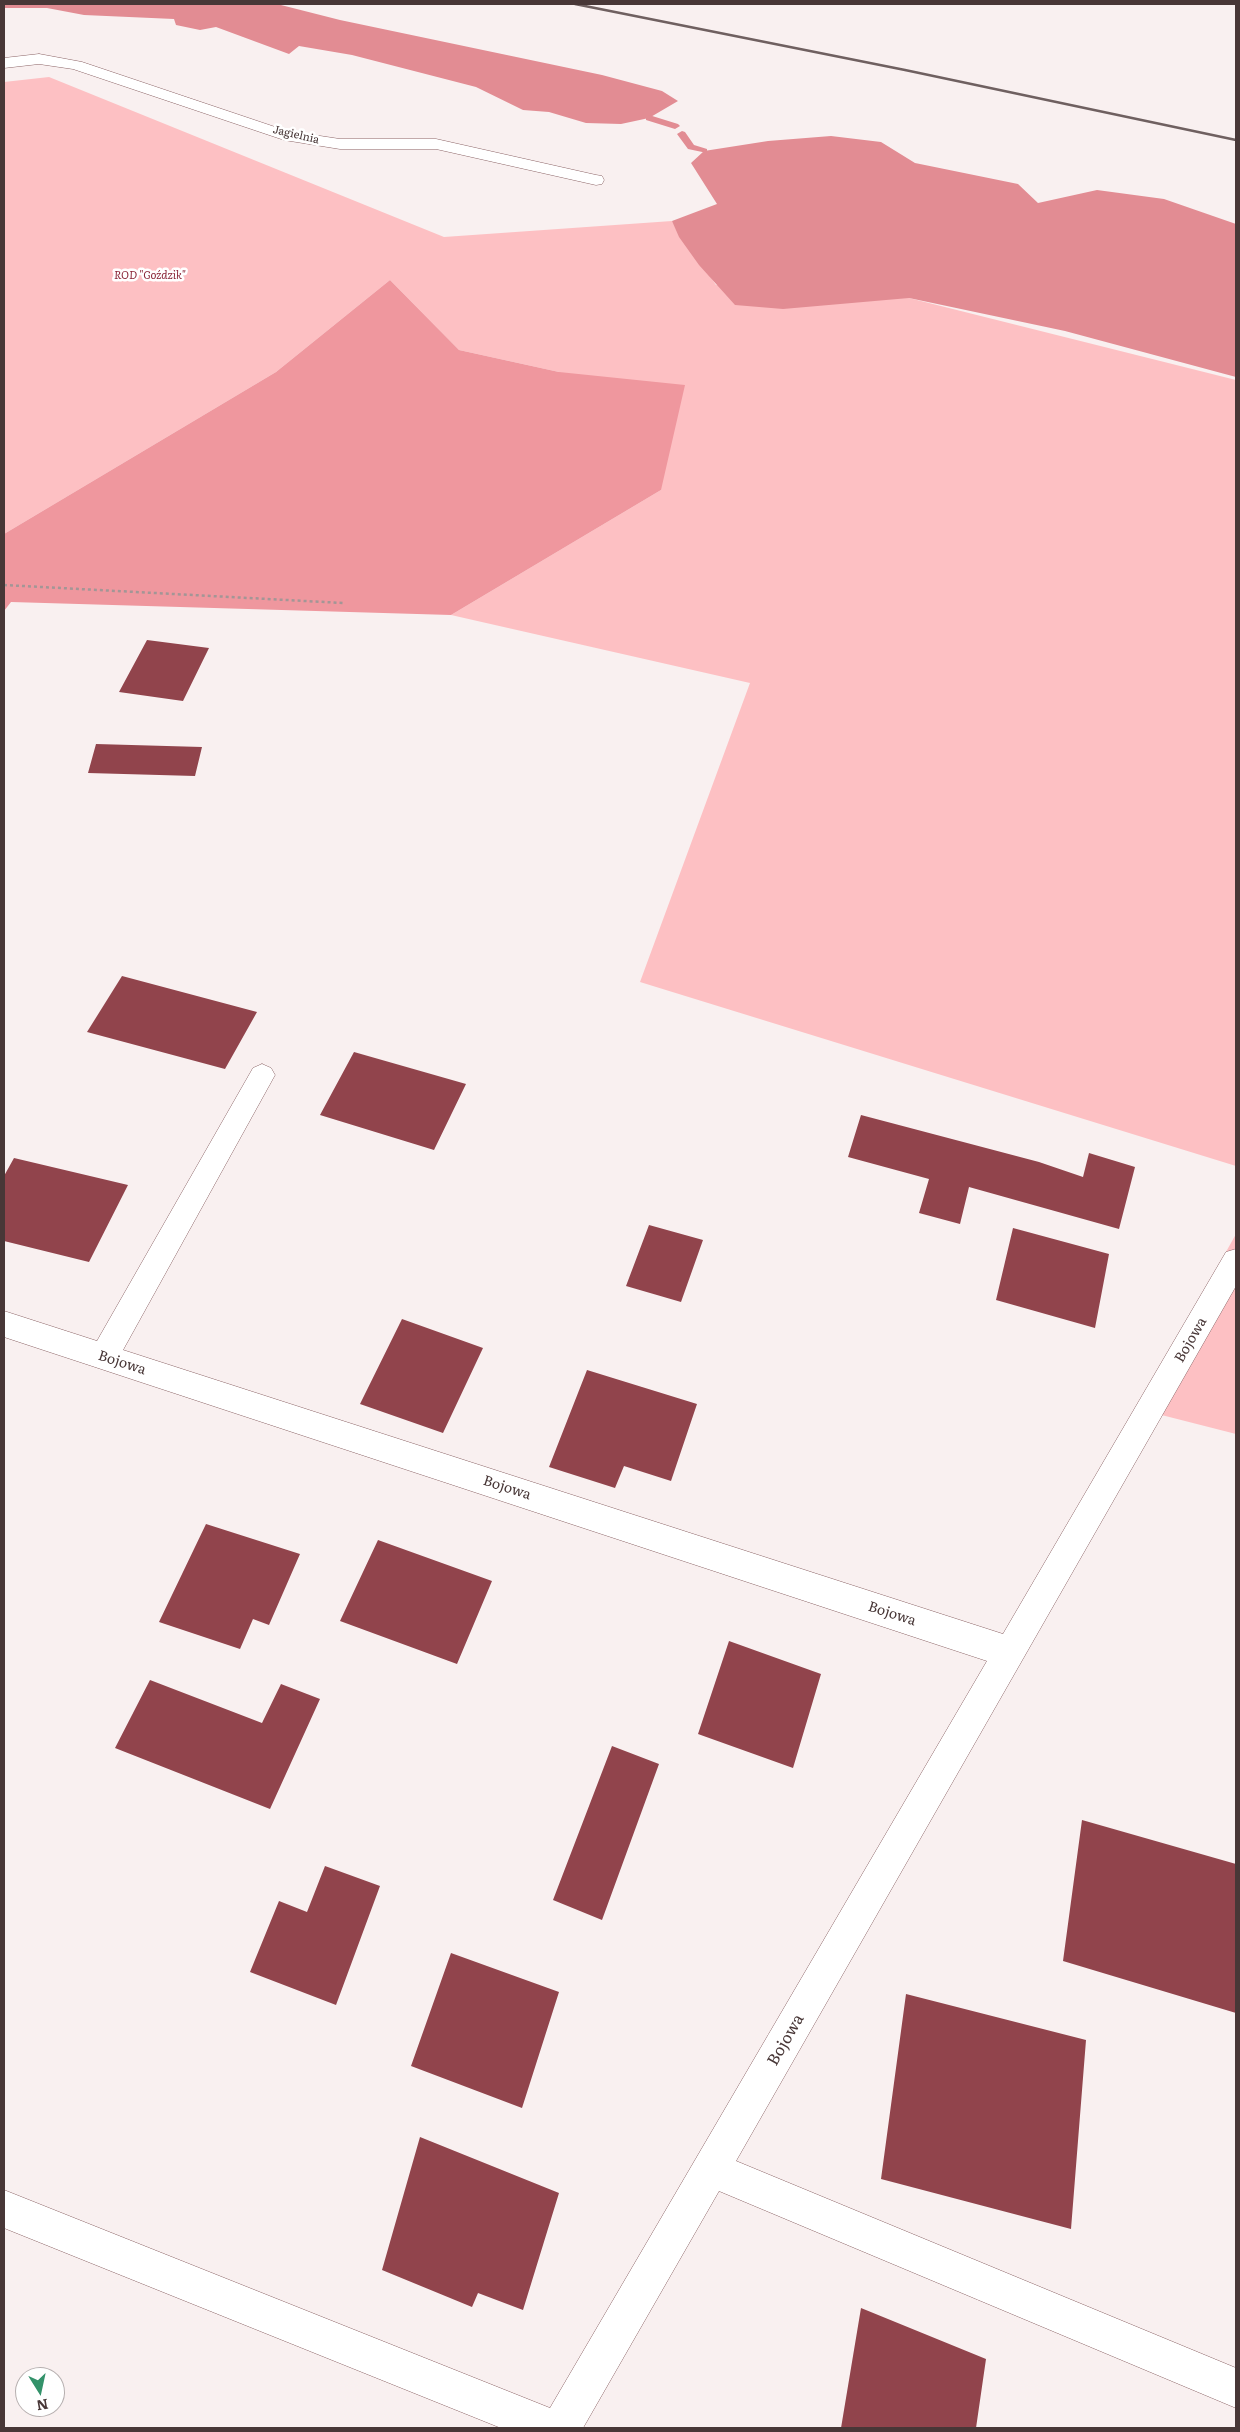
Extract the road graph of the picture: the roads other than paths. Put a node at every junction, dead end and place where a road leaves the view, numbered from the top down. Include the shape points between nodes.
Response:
1 (4, 63) edge
2 (596, 180) dead end
3 (262, 1075) dead end
4 (1236, 1261) edge
5 (4, 1324) edge
6 (104, 1357) junction
7 (1010, 1652) junction
8 (711, 2169) junction
9 (4, 2209) edge
10 (1236, 2388) edge
11 (550, 2428) edge
12 (561, 2428) edge

1 - 2 street, Jagielnia via 39,59 76,65 284,135 340,144 436,144
3 - 6 street
4 - 7 street, Bojowa
5 - 6 street, Bojowa
6 - 7 street, Bojowa
7 - 8 street, Bojowa
8 - 10 street
8 - 12 street, Bojowa
9 - 11 street

